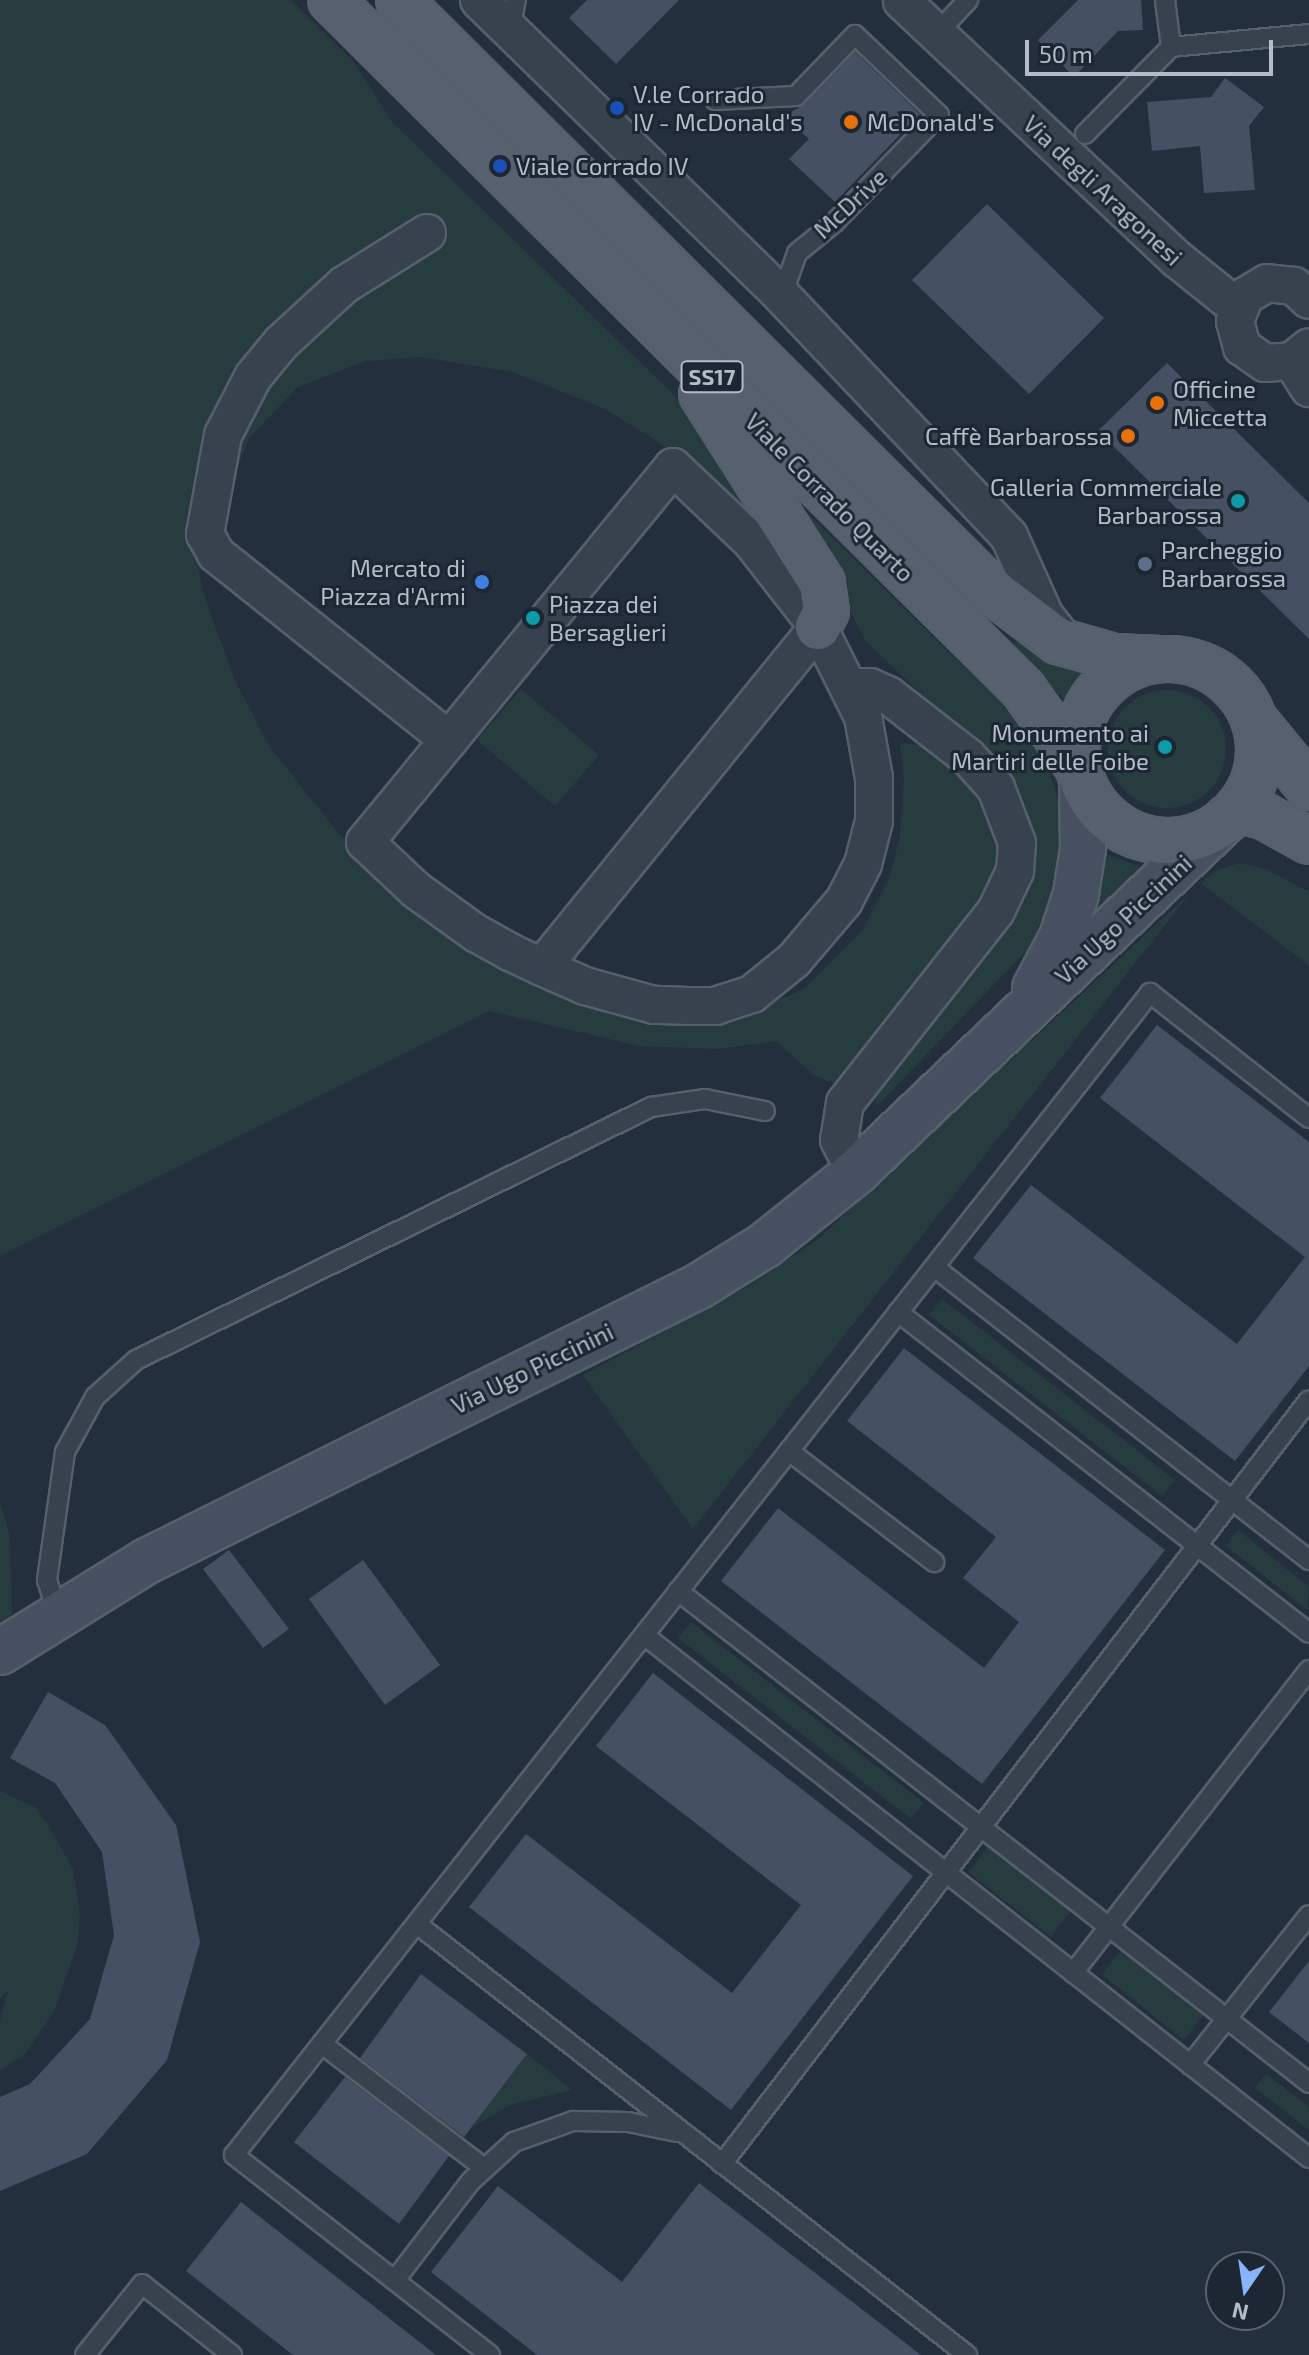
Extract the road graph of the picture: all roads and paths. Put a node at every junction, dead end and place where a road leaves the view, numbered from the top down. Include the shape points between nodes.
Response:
1 (331, 0) edge
2 (399, 0) edge
3 (479, 0) edge
4 (902, 0) edge
5 (968, 0) edge
6 (1165, 0) edge
7 (513, 15) edge
8 (936, 34) junction
9 (1309, 34) edge
10 (1171, 47) junction
11 (715, 100) dead end
12 (1085, 134) dead end
13 (427, 233) dead end
14 (1308, 294) edge
15 (782, 296) junction
16 (646, 308) junction
17 (1238, 308) junction
18 (1303, 365) edge
19 (818, 627) junction
20 (1090, 651) junction
21 (1160, 659) junction
22 (851, 687) junction
23 (1254, 720) junction
24 (449, 740) junction
25 (1081, 774) junction
26 (1309, 787) edge
27 (1232, 814) junction
28 (1309, 841) edge
29 (542, 967) junction
30 (1015, 1016) junction
31 (765, 1111) dead end
32 (1309, 1118) edge
33 (856, 1172) junction
34 (934, 1267) junction
35 (898, 1312) junction
36 (1309, 1400) edge
37 (789, 1451) junction
38 (1233, 1500) junction
39 (1198, 1546) junction
40 (1309, 1560) edge
41 (934, 1562) dead end
42 (678, 1591) junction
43 (58, 1614) junction
44 (1309, 1633) edge
45 (644, 1635) junction
46 (0, 1652) edge
47 (1309, 1670) edge
48 (981, 1827) junction
49 (946, 1873) junction
50 (1309, 1915) edge
51 (417, 1924) junction
52 (1108, 1927) junction
53 (1073, 1973) junction
54 (1227, 2019) junction
55 (322, 2044) junction
56 (1190, 2065) junction
57 (1309, 2083) edge
58 (684, 2133) junction
59 (1309, 2158) edge
60 (722, 2164) junction
61 (483, 2167) junction
62 (395, 2280) junction
63 (85, 2355) edge
64 (232, 2355) edge
65 (490, 2355) edge
66 (967, 2355) edge

1 - 16 main road, Viale Corrado Quarto / SS17
2 - 20 main road, Viale Corrado Quarto / SS17 via 962,564 1040,632
3 - 7 street, Viale Corrado Quarto
4 - 8 street, Via degli Aragonesi
5 - 8 lane
6 - 10 lane
7 - 15 street, Viale Corrado Quarto
8 - 17 street, Via degli Aragonesi via 1177,259
9 - 10 lane
10 - 12 lane
11 - 15 lane, McDrive via 796,96 855,35 939,115 835,222 797,253
13 - 24 street via 344,285 299,324 253,377 223,435 205,534 216,554
14 - 17 street via 1294,286 1267,283 1245,296
15 - 20 street, Viale Corrado Quarto via 1009,536 1048,622
16 - 19 main road via 822,583 826,611
16 - 25 main road, Viale Corrado Quarto / SS17 via 1023,689
17 - 18 street via 1242,347 1265,363
19 - 22 street
19 - 24 street via 729,516 673,467
19 - 29 street
20 - 21 main road, Viale Corrado Quarto / SS17
21 - 23 main road via 1213,671 1238,692
21 - 25 main road via 1116,675 1092,700 1079,733
22 - 29 street via 863,717 874,778 869,844 844,901 778,976 738,1001 689,1006 618,997
22 - 33 street via 870,687 888,695 968,757 1001,796 1017,843 1015,871 996,911 845,1103 839,1140
23 - 26 main road
23 - 27 main road via 1258,767
24 - 29 street via 365,842 449,915
25 - 27 main road via 1102,812 1145,838 1183,840
25 - 30 main road, Via Ugo Piccinini via 1083,848 1070,916 1044,973
27 - 28 main road via 1264,816
27 - 30 main road, Via Ugo Piccinini via 1110,934
30 - 33 main road, Via Ugo Piccinini
31 - 43 lane via 705,1099 651,1107 136,1360 95,1397 65,1452 47,1580
32 - 34 lane via 1150,993
33 - 43 main road, Via Ugo Piccinini via 765,1245 699,1286 294,1484
34 - 35 lane
34 - 38 lane
35 - 37 lane
35 - 39 lane
36 - 38 lane
37 - 41 lane
37 - 42 lane
38 - 39 lane
38 - 40 lane
39 - 44 lane
39 - 48 lane
42 - 45 lane
42 - 48 lane
43 - 46 main road, Via Ugo Piccinini
45 - 49 lane
45 - 51 lane
47 - 52 lane
48 - 49 lane
48 - 52 lane
49 - 53 lane
49 - 60 lane
50 - 54 lane
51 - 55 lane
51 - 58 lane
52 - 53 lane
52 - 54 lane
53 - 56 lane
54 - 56 lane
54 - 57 lane
55 - 61 lane
55 - 62 lane via 234,2155
56 - 59 lane
58 - 60 lane
58 - 61 lane via 628,2122 573,2121 514,2142
60 - 66 lane
61 - 62 lane
62 - 65 lane
63 - 64 lane via 142,2284

